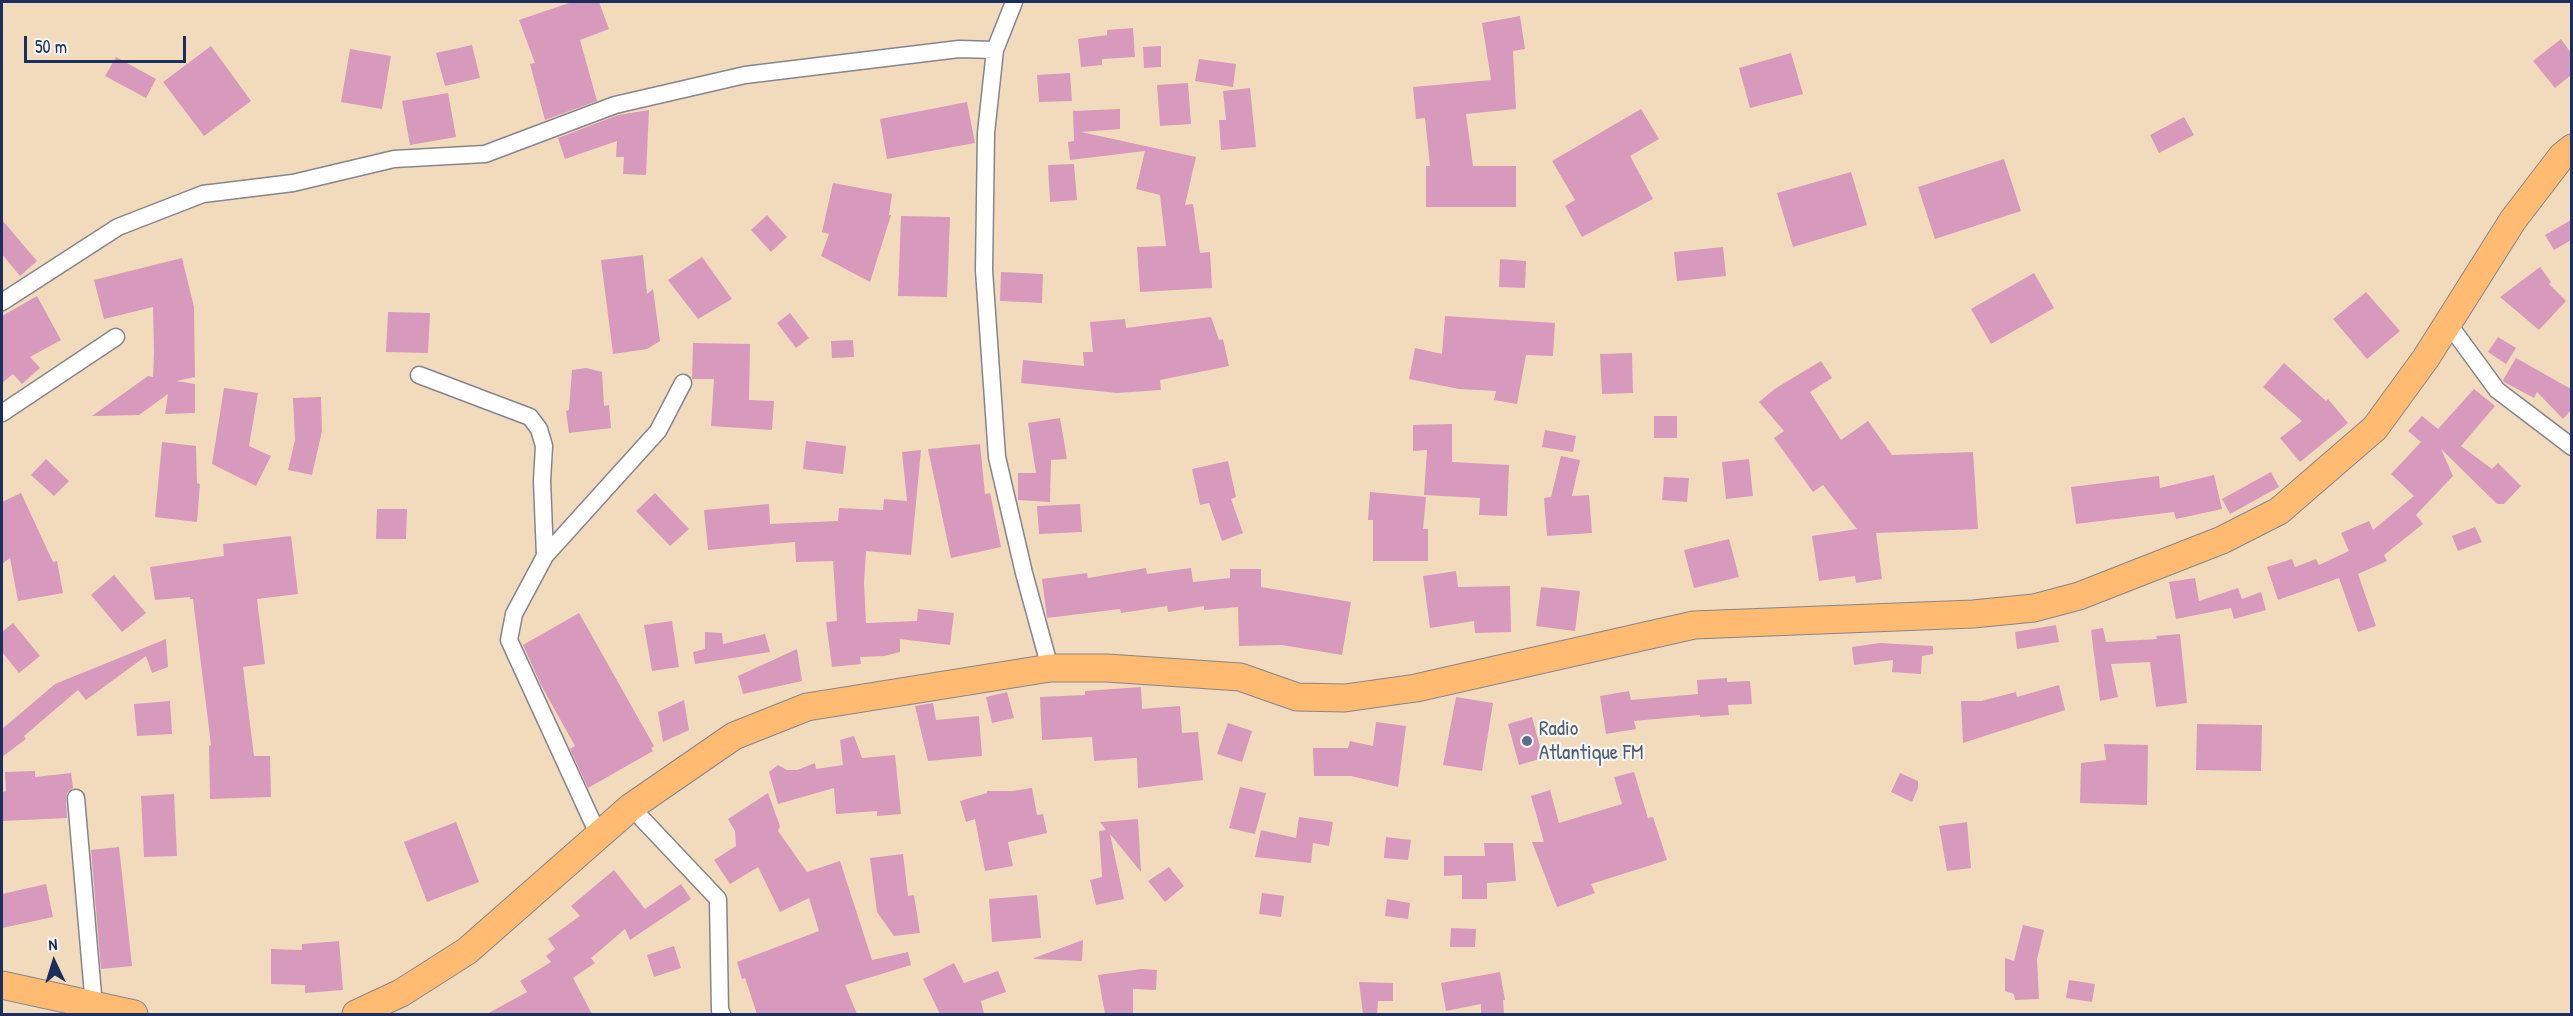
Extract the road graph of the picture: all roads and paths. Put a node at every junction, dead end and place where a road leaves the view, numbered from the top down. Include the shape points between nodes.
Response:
1 (1014, 2) edge
2 (995, 50) junction
3 (2571, 148) edge
4 (2, 302) edge
5 (2448, 323) junction
6 (116, 337) dead end
7 (419, 375) dead end
8 (684, 383) dead end
9 (2, 413) edge
10 (2571, 447) edge
11 (545, 556) junction
12 (1050, 668) junction
13 (76, 798) dead end
14 (631, 807) junction
15 (598, 834) junction
16 (2, 985) edge
17 (94, 1006) junction
18 (134, 1014) edge
19 (356, 1014) edge
20 (722, 1014) edge

1 - 2 street
2 - 4 street via 959,50 745,75 615,105 485,154 394,159 293,183 203,194 118,227
2 - 12 street via 986,134 984,270 997,457
3 - 5 main road via 2513,220
5 - 10 street via 2497,390
5 - 12 main road via 2375,428 2278,511 2222,540 2079,596 2034,608 1694,625 1416,688 1345,698 1297,697 1240,677
6 - 9 street
7 - 11 street via 530,417 544,446
8 - 11 street via 658,431
11 - 15 street via 514,614 509,640
12 - 14 main road via 807,707 734,736
13 - 17 street
14 - 15 main road
14 - 20 street via 718,899
15 - 19 main road via 466,951 401,993
16 - 17 main road
17 - 18 main road

